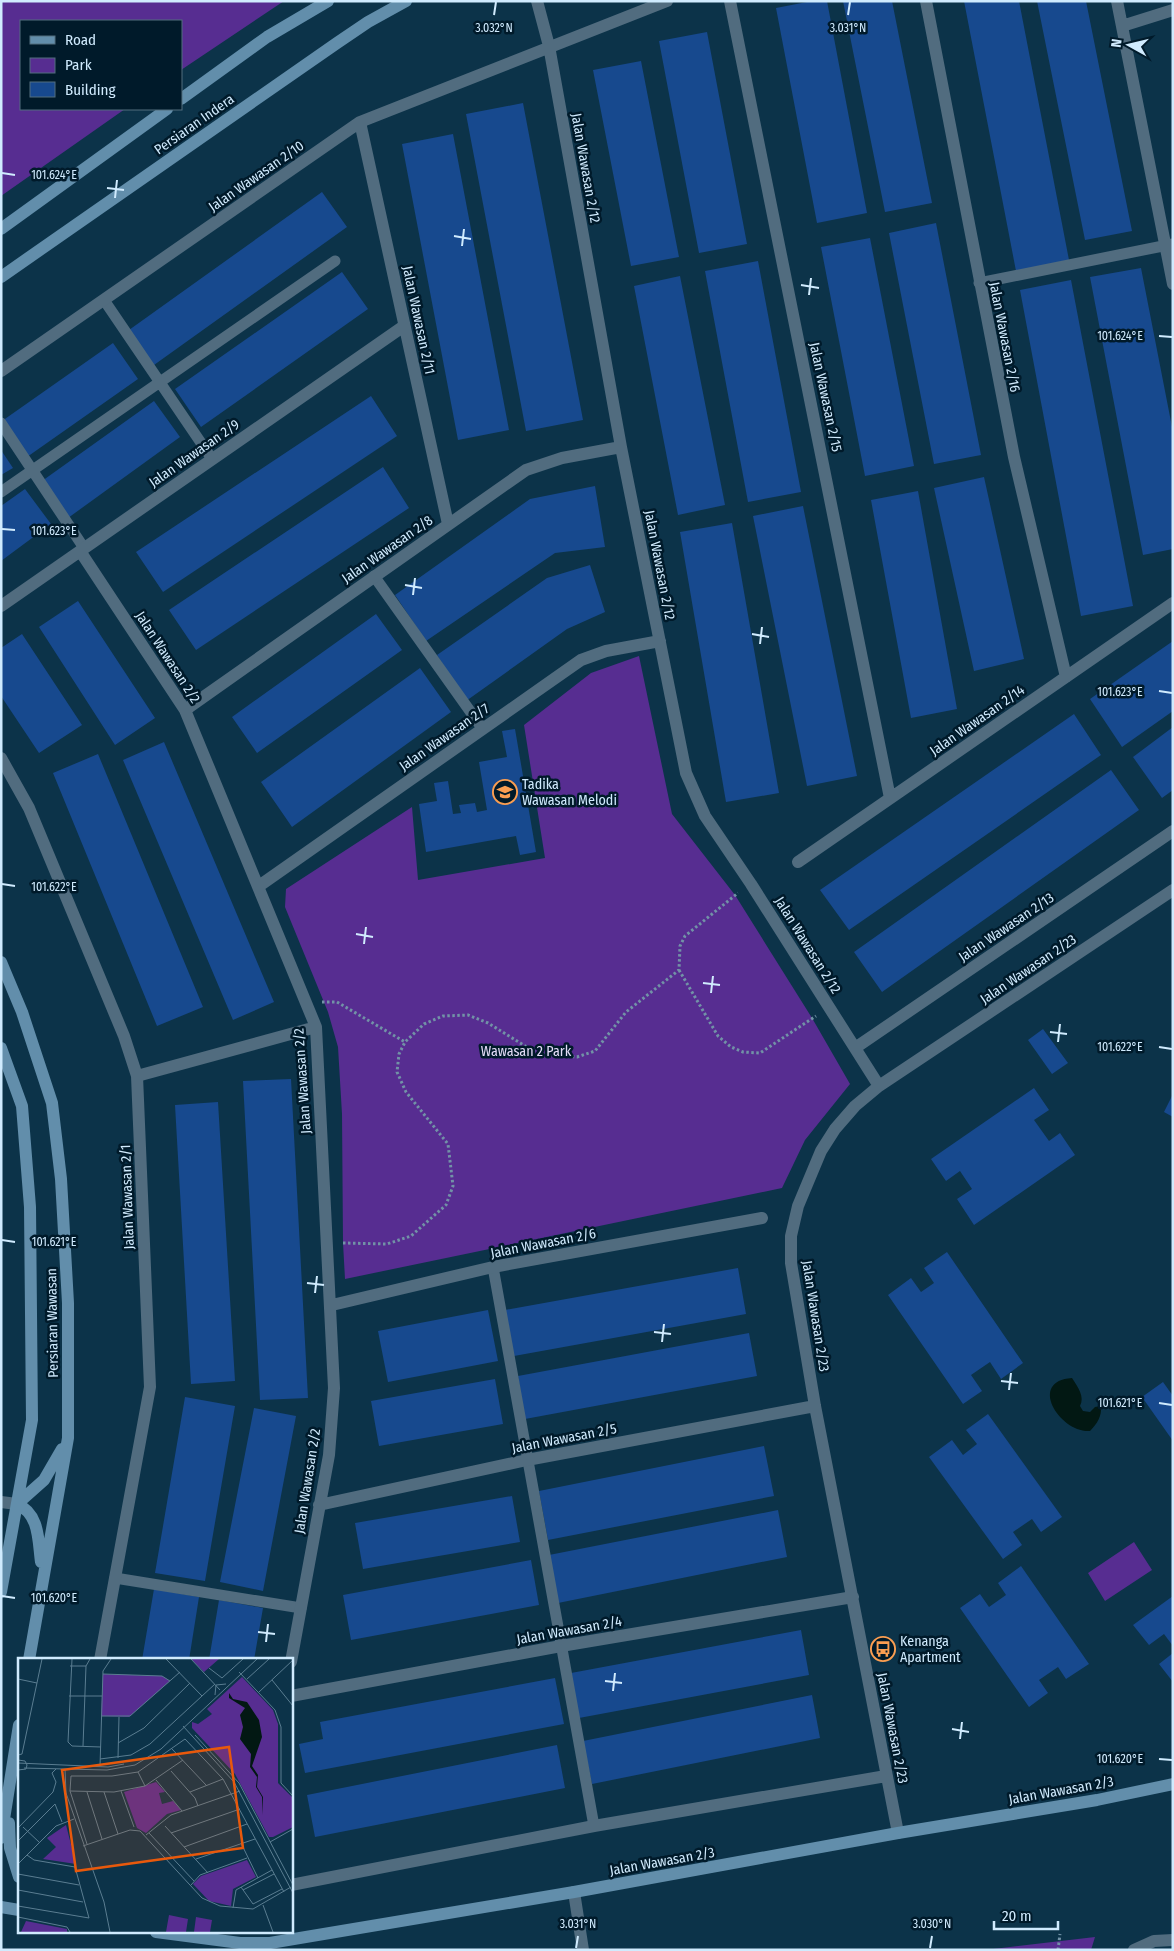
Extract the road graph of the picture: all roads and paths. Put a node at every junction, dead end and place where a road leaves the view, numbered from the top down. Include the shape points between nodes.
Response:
1 (328, 1) edge
2 (406, 1) edge
3 (537, 1) edge
4 (667, 1) edge
5 (730, 1) edge
6 (926, 1) edge
7 (1117, 1) edge
8 (1173, 10) edge
9 (1122, 26) junction
10 (549, 46) junction
11 (182, 98) edge
12 (166, 110) edge
13 (360, 122) junction
14 (1, 229) edge
15 (1169, 245) edge
16 (335, 261) dead end
17 (1, 277) edge
18 (980, 283) junction
19 (1173, 284) edge
20 (104, 300) junction
21 (404, 326) junction
22 (1, 371) edge
23 (160, 382) junction
24 (1, 423) edge
25 (621, 447) junction
26 (212, 459) junction
27 (32, 470) junction
28 (1, 492) edge
29 (448, 524) junction
30 (82, 549) junction
31 (374, 576) junction
32 (1173, 603) edge
33 (1, 606) edge
34 (660, 641) junction
35 (1066, 678) junction
36 (185, 710) junction
37 (482, 728) junction
38 (1, 758) edge
39 (890, 798) junction
40 (1173, 831) edge
41 (798, 862) dead end
42 (751, 884) junction
43 (260, 886) junction
44 (1173, 890) edge
45 (1, 962) edge
46 (679, 970) junction
47 (304, 1002) junction
48 (830, 1008) junction
49 (316, 1027) junction
50 (405, 1042) junction
51 (1, 1048) edge
52 (855, 1048) junction
53 (137, 1076) junction
54 (879, 1086) junction
55 (762, 1218) dead end
56 (343, 1243) dead end
57 (493, 1267) junction
58 (332, 1305) junction
59 (815, 1406) junction
60 (68, 1438) junction
61 (528, 1460) junction
62 (1, 1502) edge
63 (17, 1504) junction
64 (319, 1505) junction
65 (42, 1575) junction
66 (115, 1578) junction
67 (1, 1592) edge
68 (853, 1597) junction
69 (301, 1608) junction
70 (562, 1646) junction
71 (29, 1658) edge
72 (100, 1658) edge
73 (292, 1658) edge
74 (292, 1696) edge
75 (18, 1731) edge
76 (886, 1776) junction
77 (1173, 1784) edge
78 (7, 1801) junction
79 (594, 1826) junction
80 (898, 1833) junction
81 (1, 1838) edge
82 (18, 1873) edge
83 (292, 1884) edge
84 (574, 1892) junction
85 (1, 1907) edge
86 (18, 1910) edge
87 (171, 1934) edge
88 (1060, 1934) dead end
89 (1173, 1940) edge
90 (583, 1950) edge
91 (1058, 1950) edge
92 (1134, 1950) edge

1 - 11 main road, Persiaran Indera via 267,37
2 - 17 main road, Persiaran Indera via 337,43
3 - 10 street, Jalan Wawasan 2/12
4 - 10 street, Jalan Wawasan 2/10
5 - 39 street, Jalan Wawasan 2/15
6 - 18 street, Jalan Wawasan 2/16
7 - 9 street
8 - 9 street
9 - 15 street
10 - 13 street, Jalan Wawasan 2/10
10 - 25 street, Jalan Wawasan 2/12
12 - 14 main road, Persiaran Indera
13 - 20 street, Jalan Wawasan 2/10
13 - 21 street, Jalan Wawasan 2/11
15 - 18 lane
15 - 19 street
16 - 23 lane
18 - 35 street, Jalan Wawasan 2/16 via 1014,457
20 - 22 street, Jalan Wawasan 2/10
20 - 23 lane
21 - 26 street, Jalan Wawasan 2/9
21 - 29 street, Jalan Wawasan 2/11
23 - 26 lane
23 - 27 lane
24 - 27 lane
25 - 29 street, Jalan Wawasan 2/8 via 562,458 526,470
25 - 34 street, Jalan Wawasan 2/12
26 - 30 street, Jalan Wawasan 2/9
27 - 28 lane
27 - 30 lane
29 - 31 street, Jalan Wawasan 2/8
30 - 33 street, Jalan Wawasan 2/9
30 - 36 street, Jalan Wawasan 2/2
31 - 36 street, Jalan Wawasan 2/8
31 - 37 lane
32 - 35 street, Jalan Wawasan 2/14
34 - 37 street, Jalan Wawasan 2/7 via 606,650 582,660
34 - 42 street, Jalan Wawasan 2/12 via 686,773 705,816
35 - 39 street, Jalan Wawasan 2/14
36 - 43 street, Jalan Wawasan 2/2
37 - 43 street, Jalan Wawasan 2/7
38 - 53 street, Jalan Wawasan 2/1 via 29,808 124,1036
39 - 41 street, Jalan Wawasan 2/14
40 - 52 street, Jalan Wawasan 2/13
42 - 46 path via 685,936 680,946
42 - 48 street, Jalan Wawasan 2/12
43 - 47 street, Jalan Wawasan 2/2
44 - 54 street, Jalan Wawasan 2/23
45 - 60 main road, Persiaran Wawasan via 22,1012 52,1103 61,1179 67,1293
46 - 48 path via 718,1036 743,1052 760,1053
46 - 50 path via 626,1012 596,1052 577,1057 538,1054 488,1023 468,1015 443,1016 424,1024
47 - 49 street, Jalan Wawasan 2/2
47 - 50 path via 337,1002
48 - 52 street, Jalan Wawasan 2/12
49 - 53 street
49 - 58 street, Jalan Wawasan 2/2
50 - 56 path via 399,1054 397,1072 406,1092 448,1144 453,1186 446,1205 411,1236 387,1244
51 - 63 main road, Persiaran Wawasan via 22,1106 30,1207 32,1420
52 - 54 street, Jalan Wawasan 2/12
53 - 66 street, Jalan Wawasan 2/1 via 150,1387
54 - 59 street, Jalan Wawasan 2/23 via 835,1128 821,1151 798,1206 791,1236 791,1263
55 - 57 street, Jalan Wawasan 2/6
57 - 58 street, Jalan Wawasan 2/6
57 - 61 lane
58 - 64 street, Jalan Wawasan 2/2 via 334,1388 329,1455
59 - 61 street, Jalan Wawasan 2/5
59 - 68 street, Jalan Wawasan 2/23
60 - 63 main road via 44,1480
60 - 65 main road, Persiaran Wawasan
61 - 64 street, Jalan Wawasan 2/5
61 - 70 lane
62 - 63 street
63 - 65 main road via 26,1508 35,1522
63 - 67 main road, Persiaran Wawasan
64 - 69 street, Jalan Wawasan 2/2
65 - 71 main road, Persiaran Wawasan
66 - 69 lane
66 - 72 street, Jalan Wawasan 2/1
68 - 70 street, Jalan Wawasan 2/4
68 - 76 street, Jalan Wawasan 2/23
69 - 73 street, Jalan Wawasan 2/2
70 - 74 street, Jalan Wawasan 2/4
70 - 79 lane
75 - 78 main road
76 - 79 street
76 - 80 street, Jalan Wawasan 2/23
77 - 80 main road, Jalan Wawasan 2/3
78 - 81 main road
78 - 82 main road via 10,1848
79 - 83 street
80 - 84 main road, Jalan Wawasan 2/3
84 - 87 main road, Jalan Wawasan 2/3 via 270,1943 240,1943
84 - 90 street
85 - 86 main road
88 - 91 path
89 - 92 street via 1154,1941

